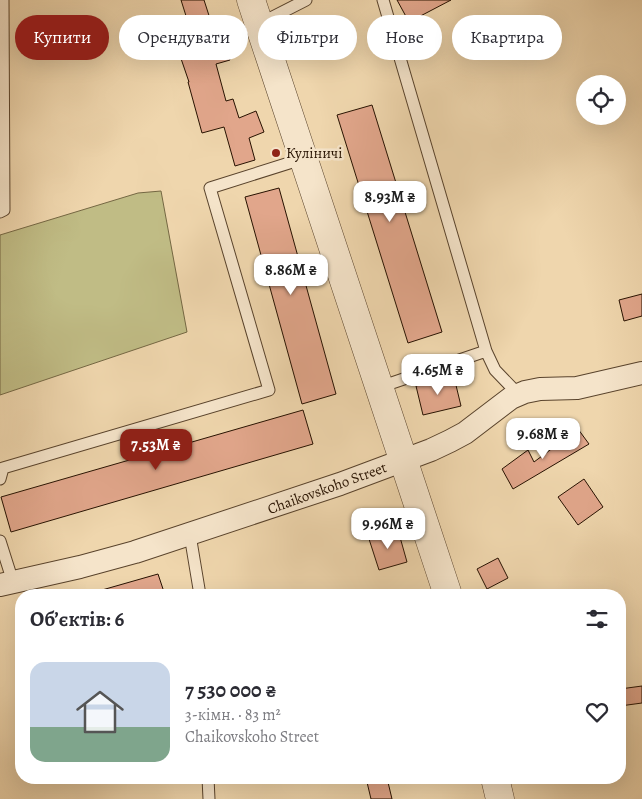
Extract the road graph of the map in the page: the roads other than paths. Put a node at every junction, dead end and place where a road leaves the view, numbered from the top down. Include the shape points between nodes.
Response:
1 (3, 0) edge
2 (306, 0) edge
3 (383, 0) edge
4 (255, 12) edge
5 (305, 158) junction
6 (0, 212) edge
7 (486, 351) junction
8 (642, 373) edge
9 (380, 387) junction
10 (519, 395) junction
11 (404, 460) junction
12 (0, 479) edge
13 (190, 535) junction
14 (0, 541) edge
15 (7, 584) edge
16 (199, 589) edge
17 (446, 589) edge
18 (208, 784) edge
19 (496, 784) edge
20 (209, 799) edge
21 (500, 799) edge

1 - 6 lane via 4,210
2 - 4 lane
3 - 7 lane
4 - 5 street
5 - 9 street
5 - 12 lane via 210,188 270,390 3,468
7 - 9 lane
7 - 10 lane via 495,370
8 - 10 street, Chaikovskoho Street via 577,388 540,389
9 - 11 street
10 - 11 street, Chaikovskoho Street via 464,433
11 - 13 street, Chaikovskoho Street
11 - 17 street
13 - 15 street, Chaikovskoho Street
13 - 16 lane
14 - 15 lane
18 - 20 lane
19 - 21 street

